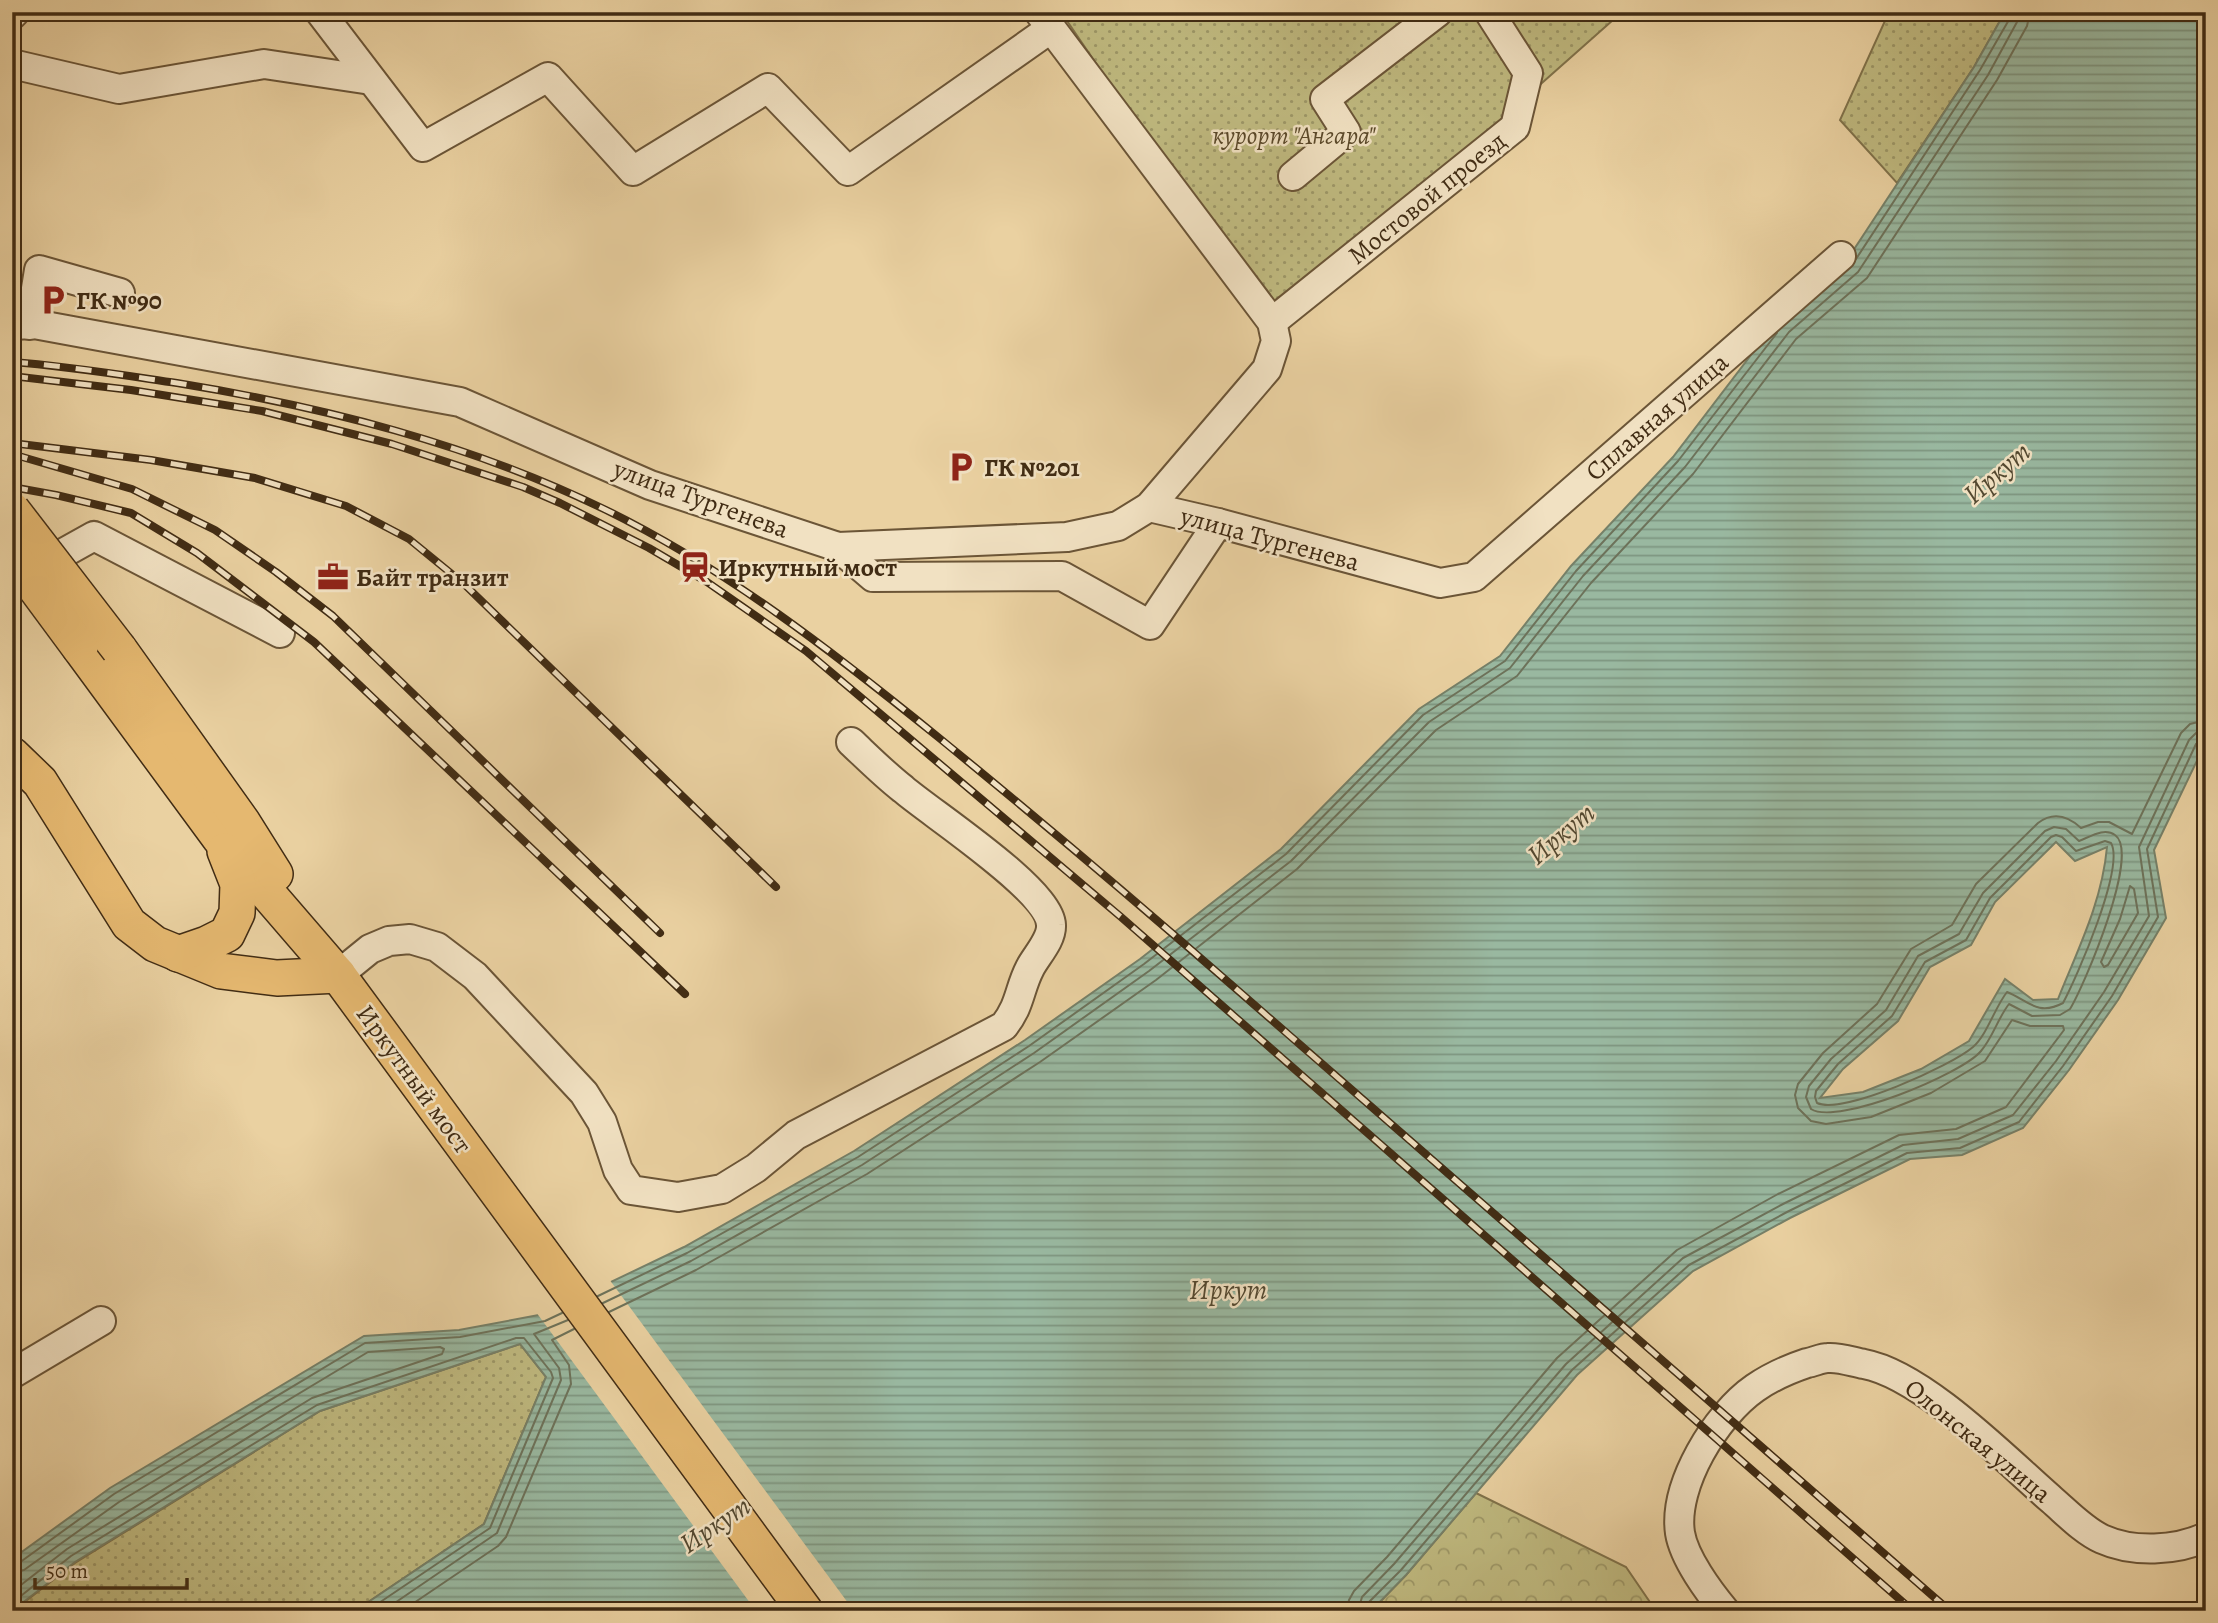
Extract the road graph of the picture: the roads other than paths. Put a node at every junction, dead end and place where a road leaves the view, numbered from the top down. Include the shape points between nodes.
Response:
1 (320, 12) edge
2 (1438, 12) edge
3 (1489, 12) edge
4 (1044, 21) edge
5 (12, 64) edge
6 (372, 80) junction
7 (1293, 176) dead end
8 (1840, 256) dead end
9 (120, 293) dead end
10 (1272, 322) junction
11 (21, 325) edge
12 (1149, 507) junction
13 (12, 510) edge
14 (1219, 523) junction
15 (838, 547) junction
16 (12, 556) edge
17 (1474, 578) joint
18 (12, 582) edge
19 (280, 633) dead end
20 (851, 742) dead end
21 (12, 755) edge
22 (219, 837) junction
23 (178, 954) junction
24 (338, 975) junction
25 (101, 1321) dead end
26 (12, 1374) edge
27 (2206, 1536) edge
28 (805, 1611) edge
29 (1725, 1611) edge

1 - 6 street
2 - 7 street via 1325,99 1346,132
3 - 10 street, Мостовой проезд via 1528,73 1515,127
4 - 6 street via 848,171 768,88 634,171 548,77 423,147
4 - 10 street
5 - 6 street via 119,89 264,64
8 - 17 street, Сплавная улица
9 - 11 street via 39,270
10 - 12 street via 1276,341 1267,369
11 - 15 street, улица Тургенева via 460,402 650,485
12 - 14 street, улица Тургенева
12 - 15 street, улица Тургенева via 1118,526 1067,537
13 - 24 main road, bridge via 119,649 243,823
14 - 15 street via 1150,625 1062,576 873,577
14 - 17 street, улица Тургенева via 1440,583
16 - 22 main road, Иркутный мост, bridge
18 - 19 street via 94,536
20 - 24 street via 902,789 1019,879 1043,905 1051,924 1049,936 1028,970 1015,1011 1004,1026 796,1135 722,1189 678,1198 631,1190 618,1170 602,1122 584,1093 475,976 437,947 410,939 389,941 370,949
21 - 23 main road via 40,782 129,924
22 - 23 main road via 238,884 237,913 226,934
22 - 24 main road, Иркутный мост
23 - 24 main road via 221,971 277,978
24 - 28 main road, Иркутный мост
25 - 26 street
27 - 29 street, Олонская улица via 2182,1546 2130,1547 2101,1539 1908,1380 1869,1365 1827,1357 1788,1369 1755,1387 1737,1402 1695,1458 1680,1505 1680,1535 1701,1581

